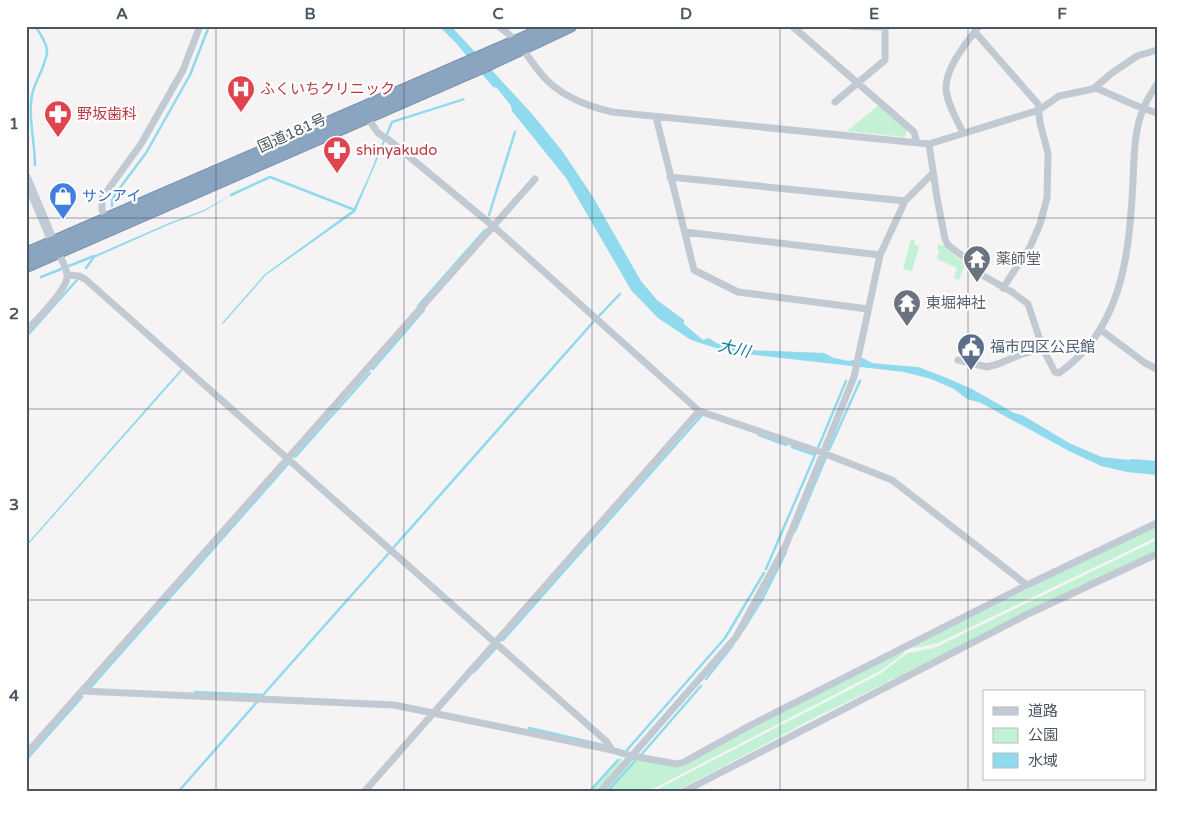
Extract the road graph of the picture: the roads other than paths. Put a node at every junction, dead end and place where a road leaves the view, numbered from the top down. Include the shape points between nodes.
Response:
1 (200, 26) edge
2 (498, 26) edge
3 (552, 26) edge
4 (570, 26) edge
5 (852, 26) edge
6 (795, 27) edge
7 (977, 29) edge
8 (519, 45) junction
9 (1157, 50) edge
10 (466, 69) junction
11 (858, 83) junction
12 (1157, 84) edge
13 (1096, 88) junction
14 (835, 102) dead end
15 (1143, 108) junction
16 (1039, 110) junction
17 (1157, 113) edge
18 (367, 117) junction
19 (656, 117) junction
20 (963, 133) junction
21 (917, 143) junction
22 (929, 144) junction
23 (932, 174) junction
24 (670, 177) junction
25 (26, 178) edge
26 (536, 179) dead end
27 (905, 201) junction
28 (106, 219) junction
29 (493, 226) junction
30 (685, 232) junction
31 (56, 247) junction
32 (26, 254) edge
33 (880, 254) junction
34 (26, 266) edge
35 (68, 275) junction
36 (1003, 288) junction
37 (868, 309) junction
38 (1101, 330) junction
39 (26, 331) edge
40 (1043, 349) junction
41 (958, 360) dead end
42 (1157, 368) edge
43 (700, 411) junction
44 (823, 453) junction
45 (288, 459) junction
46 (1157, 523) edge
47 (1157, 554) edge
48 (1027, 585) junction
49 (496, 642) junction
50 (82, 692) junction
51 (433, 713) junction
52 (612, 750) junction
53 (26, 754) edge
54 (632, 756) junction
55 (364, 792) edge
56 (600, 792) edge
57 (683, 792) edge

1 - 28 street via 183,70 146,136 102,198
2 - 8 street
3 - 8 highway, 国道181号
4 - 8 highway, 国道181号
5 - 11 street via 885,27 886,60
6 - 11 street
7 - 16 street via 1035,99
7 - 20 street via 951,69 946,87
8 - 10 highway, 国道181号
8 - 19 street via 547,80 573,99 612,112
9 - 13 street via 1137,56
10 - 18 highway, 国道181号
10 - 28 highway, 国道181号
11 - 14 street
11 - 21 street via 914,132
12 - 15 street
13 - 15 street
13 - 16 street via 1059,96
15 - 17 street
15 - 38 street via 1134,153 1131,219 1124,268 1116,298
16 - 20 street
16 - 36 street via 1048,153 1047,198 1030,247
18 - 29 street via 378,133
18 - 31 highway, 国道181号
19 - 21 street
19 - 24 street
20 - 22 street
21 - 22 street
22 - 23 street
23 - 27 street
23 - 36 street via 948,245 982,275
24 - 27 street
24 - 30 street
25 - 31 street
26 - 29 street
27 - 33 street
28 - 31 highway, 国道181号
29 - 43 street
29 - 45 street
30 - 33 street
30 - 37 street via 694,270 738,292
31 - 32 highway, 国道181号
31 - 34 highway, 国道181号
31 - 35 street
33 - 37 street
35 - 39 street via 61,292
35 - 45 street via 85,279
36 - 40 street via 1030,307
37 - 44 street via 854,377
38 - 40 street via 1059,373 1055,372
38 - 42 street via 1145,363
40 - 41 street via 987,367
43 - 44 street
43 - 49 street
44 - 48 street via 892,480
44 - 54 street via 785,547 736,636
45 - 49 street
45 - 50 street
46 - 48 street
47 - 57 street via 1028,614
48 - 54 street via 684,762 673,764
49 - 51 street
49 - 52 street
50 - 51 street via 394,705
50 - 53 street
51 - 52 street
51 - 55 street
52 - 54 street
54 - 56 street

